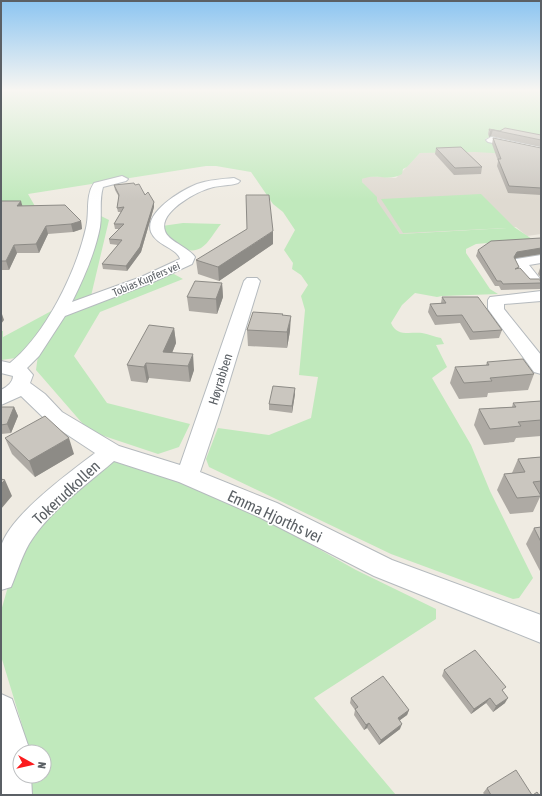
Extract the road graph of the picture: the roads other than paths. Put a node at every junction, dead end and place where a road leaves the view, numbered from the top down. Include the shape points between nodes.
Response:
1 (491, 140) edge
2 (541, 150) edge
3 (122, 179) dead end
4 (234, 181) dead end
5 (541, 259) edge
6 (533, 280) edge
7 (252, 281) dead end
8 (541, 296) edge
9 (58, 313) junction
10 (541, 368) edge
11 (9, 380) edge
12 (111, 452) junction
13 (187, 476) junction
14 (1, 578) edge
15 (541, 629) edge
16 (1, 710) edge
17 (14, 795) edge

1 - 2 street
3 - 9 street, Emma Hjorths vei via 98,185 90,239
4 - 9 street, Tobias Kupfers vei via 199,188 158,218 158,232 164,241 185,252 187,261 146,280
5 - 6 street via 521,262 523,269
7 - 13 street, Høyrabben
8 - 10 street via 496,300 496,309
9 - 11 street, Emma Hjorths vei via 35,350
11 - 12 street, Emma Hjorths vei via 38,399 55,416
12 - 13 street, Emma Hjorths vei
12 - 14 street, Tokerudkollen via 66,488 24,532
13 - 15 street, Emma Hjorths vei via 268,510 383,568
16 - 17 street via 12,748

